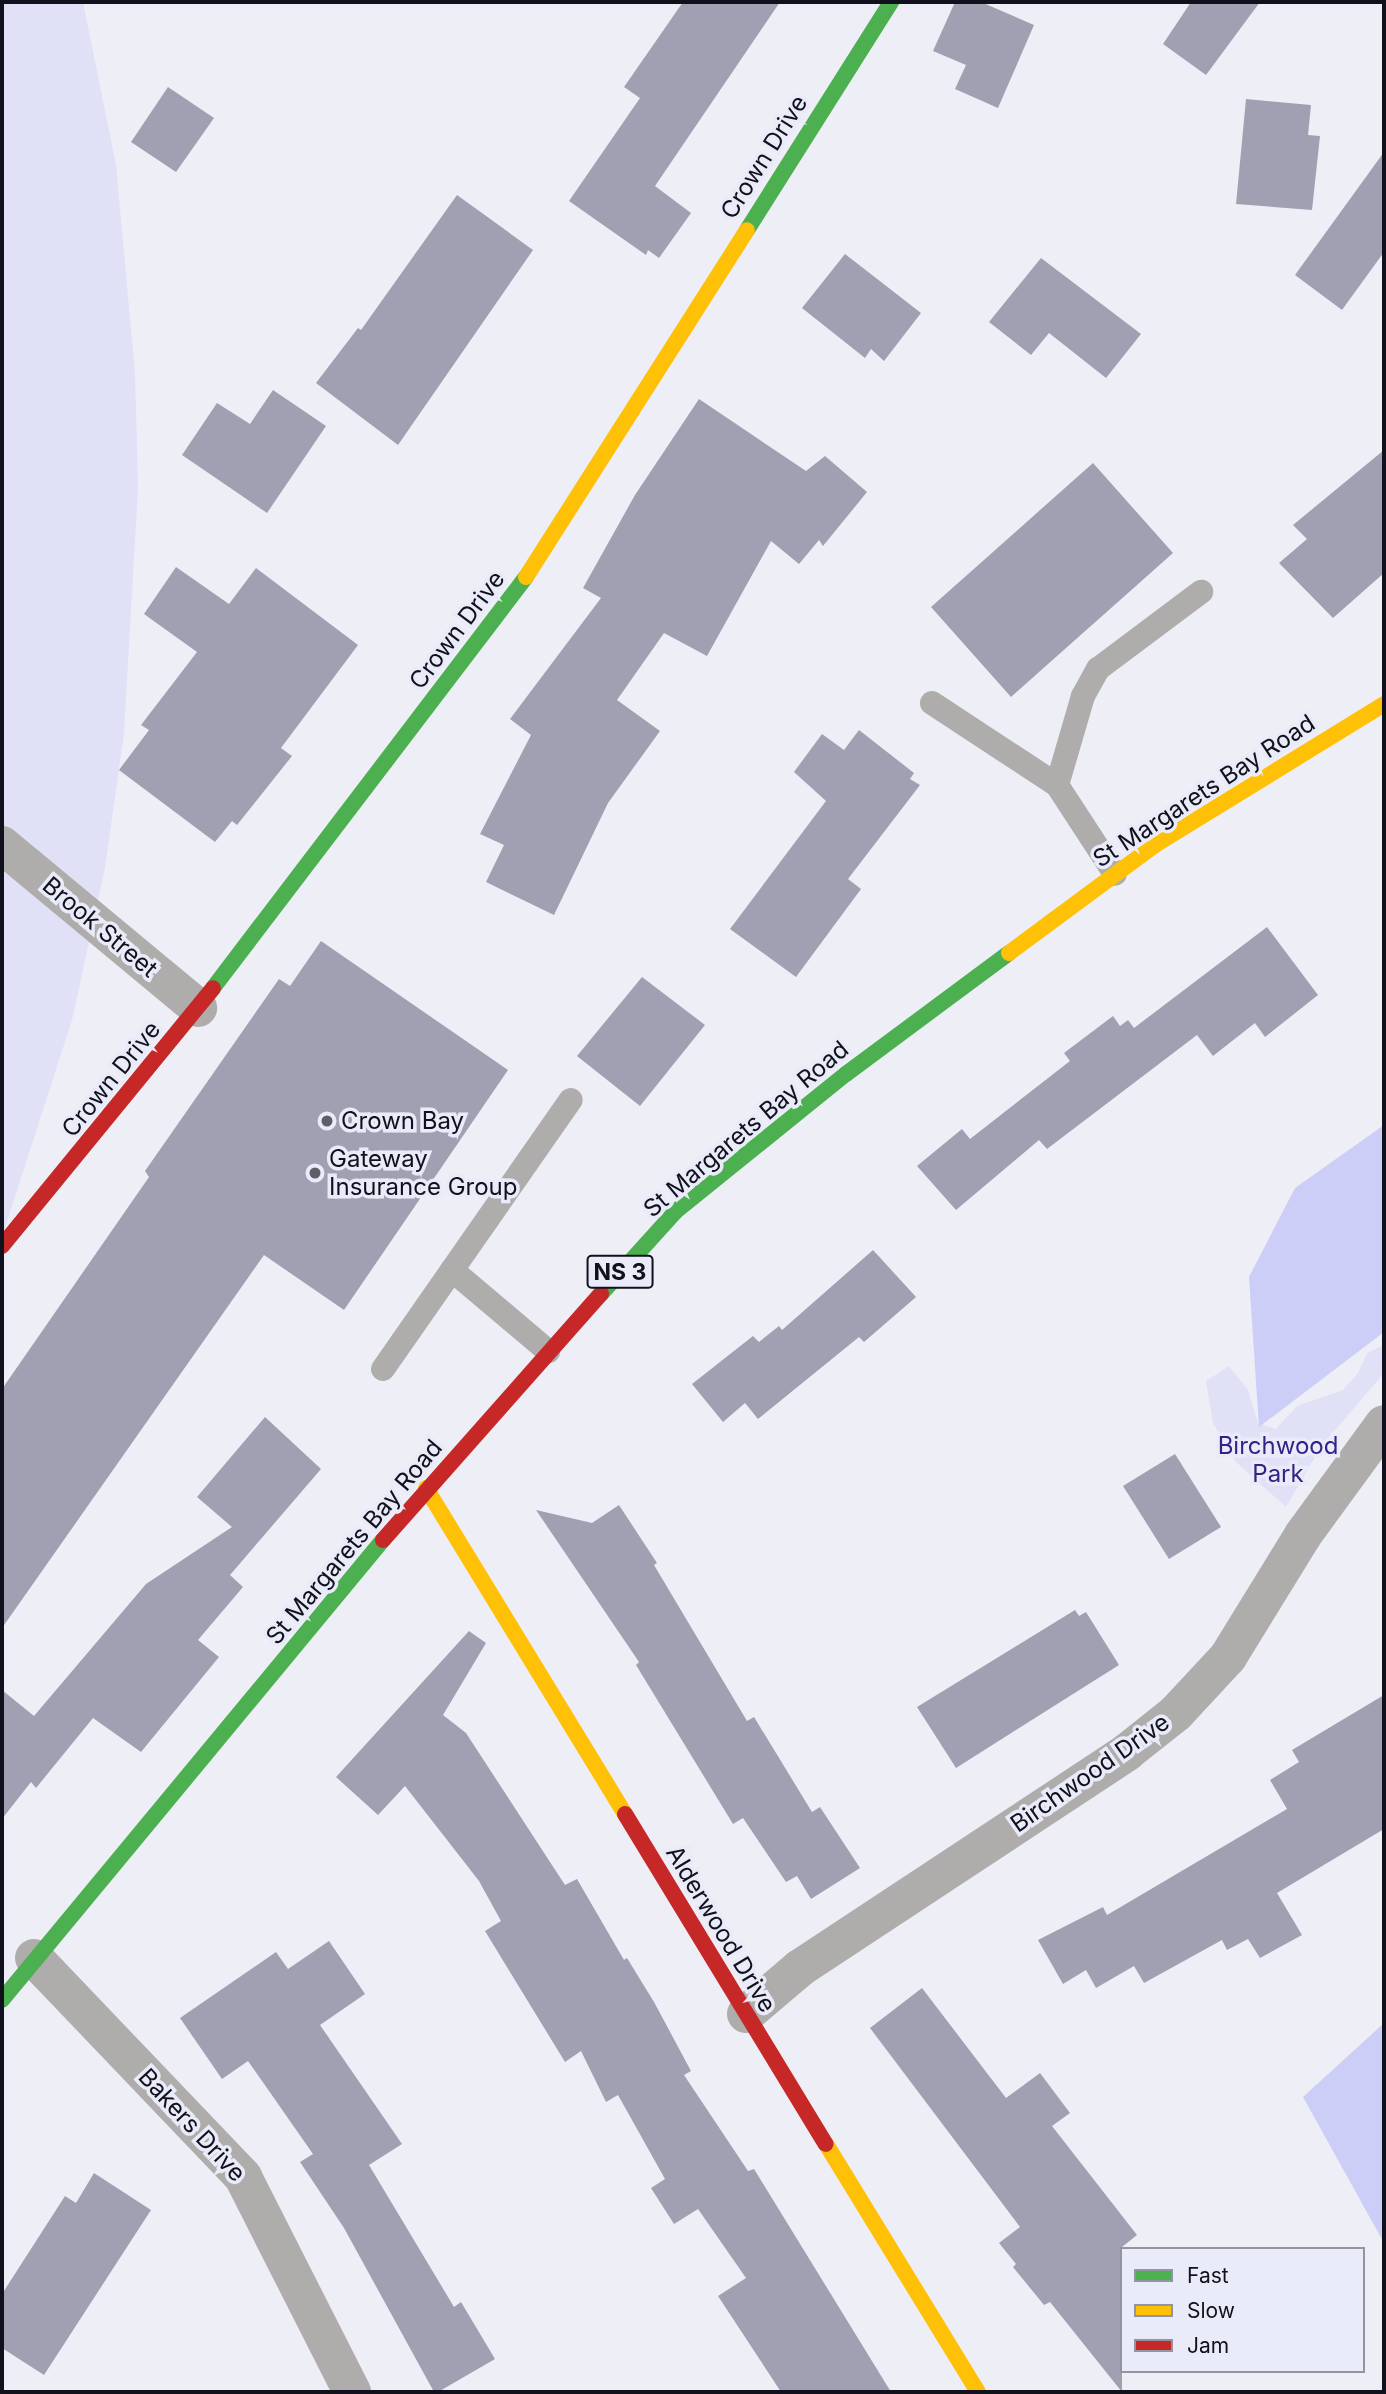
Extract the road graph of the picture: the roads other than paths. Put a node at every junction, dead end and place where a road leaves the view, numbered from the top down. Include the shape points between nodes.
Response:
1 (891, 2) edge
2 (1201, 592) dead end
3 (932, 703) dead end
4 (1384, 704) edge
5 (1057, 785) junction
6 (2, 845) edge
7 (1115, 874) junction
8 (198, 1008) junction
9 (571, 1100) dead end
10 (2, 1246) edge
11 (452, 1270) junction
12 (548, 1351) junction
13 (383, 1368) dead end
14 (1384, 1424) edge
15 (426, 1488) junction
16 (34, 1958) junction
17 (2, 2000) edge
18 (746, 2014) junction
19 (352, 2392) edge
20 (978, 2392) edge

1 - 8 street, Crown Drive via 530,572
2 - 5 lane via 1098,670 1083,696
3 - 5 lane
4 - 7 street, St Margarets Bay Road / NS 3
5 - 7 lane
6 - 8 street, Brook Street
7 - 12 street, St Margarets Bay Road / NS 3 via 846,1074 676,1210
8 - 10 street, Crown Drive
9 - 11 lane
11 - 12 lane
11 - 13 lane
12 - 15 street, St Margarets Bay Road / NS 3
14 - 18 street, Birchwood Drive via 1303,1535 1228,1657 1175,1713 1127,1752 800,1968
15 - 16 street, St Margarets Bay Road / NS 3
15 - 18 street, Alderwood Drive
16 - 17 street, St Margarets Bay Road / NS 3
16 - 19 street, Bakers Drive via 243,2176
18 - 20 street, Alderwood Drive

